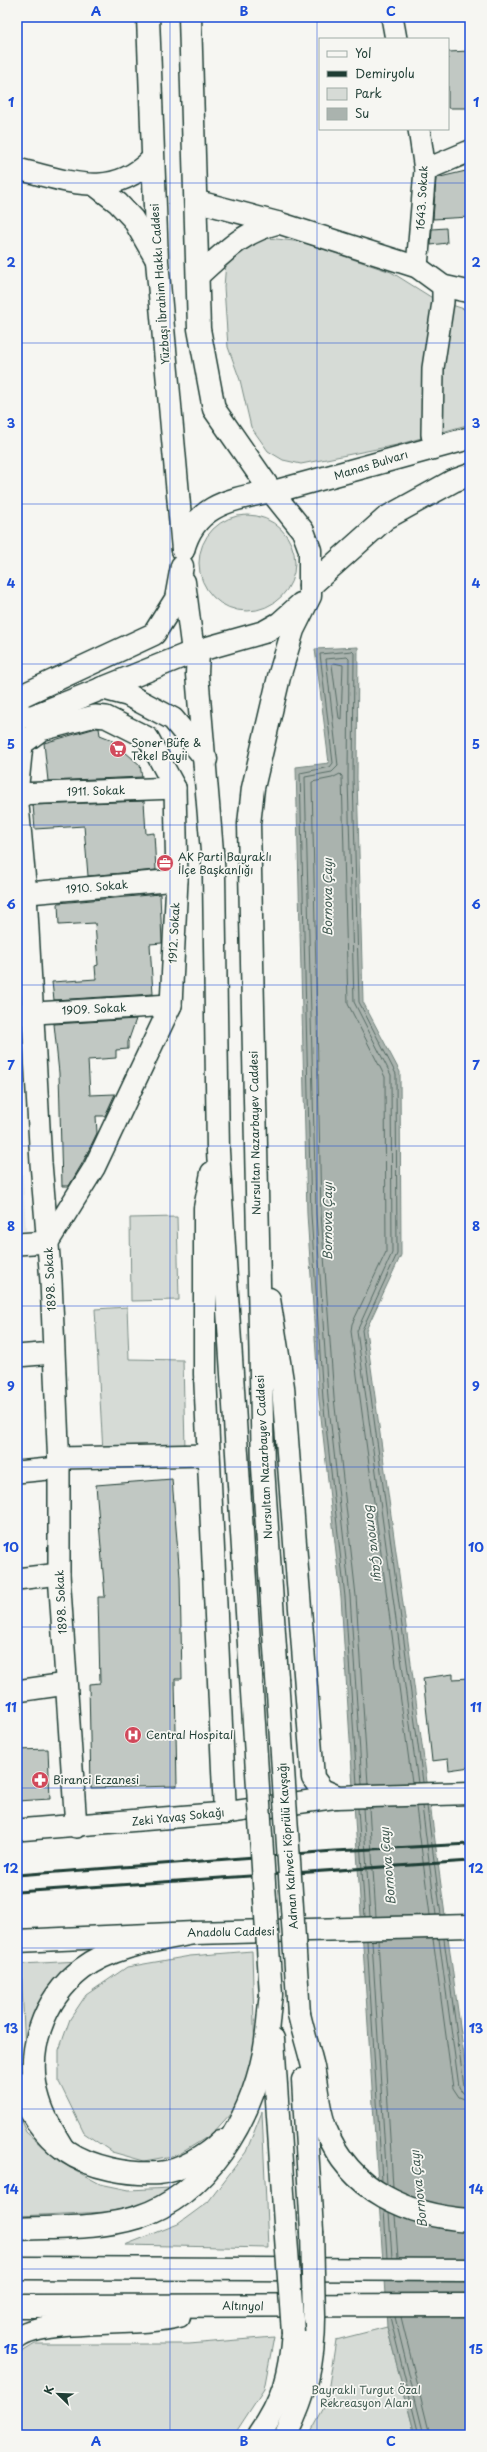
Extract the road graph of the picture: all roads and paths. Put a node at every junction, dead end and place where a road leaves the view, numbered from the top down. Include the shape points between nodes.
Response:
1 (148, 17) edge
2 (190, 17) edge
3 (392, 17) edge
4 (396, 38) edge
5 (419, 130) edge
6 (470, 151) edge
7 (151, 160) junction
8 (17, 169) edge
9 (425, 170) junction
10 (96, 186) junction
11 (196, 201) junction
12 (279, 223) junction
13 (157, 261) junction
14 (417, 267) junction
15 (198, 276) junction
16 (443, 286) junction
17 (470, 292) edge
18 (432, 435) dead end
19 (470, 438) edge
20 (470, 475) edge
21 (272, 492) junction
22 (182, 558) junction
23 (310, 591) junction
24 (195, 652) junction
25 (102, 688) junction
26 (17, 703) edge
27 (17, 715) edge
28 (19, 738) edge
29 (206, 759) junction
30 (175, 788) junction
31 (17, 794) edge
32 (177, 880) junction
33 (22, 894) edge
34 (171, 1005) junction
35 (24, 1014) edge
36 (218, 1151) junction
37 (48, 1242) junction
38 (257, 1243) junction
39 (17, 1244) edge
40 (53, 1353) junction
41 (17, 1356) edge
42 (209, 1455) junction
43 (59, 1463) junction
44 (17, 1472) edge
45 (59, 1574) junction
46 (17, 1579) edge
47 (277, 1678) joint
48 (66, 1684) junction
49 (17, 1691) edge
50 (465, 1793) edge
51 (338, 1797) junction
52 (225, 1812) junction
53 (76, 1827) junction
54 (17, 1830) edge
55 (460, 1926) edge
56 (194, 1933) junction
57 (17, 1942) edge
58 (271, 1996) junction
59 (299, 2014) junction
60 (17, 2082) edge
61 (240, 2122) junction
62 (62, 2147) junction
63 (470, 2220) edge
64 (17, 2229) edge
65 (17, 2268) edge
66 (470, 2270) edge
67 (219, 2305) junction
68 (470, 2305) edge
69 (17, 2306) edge
70 (17, 2338) edge
71 (258, 2435) edge
72 (286, 2435) edge

1 - 7 main road, Yüzbaşı İbrahim Hakkı Caddesi
2 - 11 main road
3 - 4 street
5 - 9 street, 1643. Sokak
6 - 9 street
7 - 10 street via 127,180
7 - 13 main road, Yüzbaşı İbrahim Hakkı Caddesi
8 - 10 street
9 - 14 street, 1643. Sokak
10 - 13 street via 133,219
11 - 12 street
11 - 15 main road
12 - 14 street
12 - 15 street via 256,229 241,238
13 - 22 main road, Yüzbaşı İbrahim Hakkı Caddesi
14 - 16 street
15 - 21 main road via 199,329 214,409
16 - 17 street
16 - 18 street via 433,368
19 - 21 main road, Manas Bulvarı
20 - 23 main road via 453,481 386,518
21 - 22 main road, Manas Bulvarı via 218,504 202,515 190,530
21 - 23 main road via 303,531 310,550
22 - 24 main road
22 - 26 main road via 176,599 154,634 21,696
23 - 24 main road via 280,623 264,632
23 - 38 main road, Nursultan Nazarbayev Caddesi via 293,630 279,677 253,788 249,824
24 - 25 main road
24 - 29 main road
25 - 27 main road via 31,717
25 - 29 main road via 128,695 173,719
28 - 30 street, 1912. Sokak via 95,716 106,718 148,738
28 - 31 street, 1898. Sokak
29 - 36 main road via 214,875
30 - 31 street, 1911. Sokak
30 - 32 street, 1912. Sokak
31 - 33 street, 1898. Sokak
32 - 33 street, 1910. Sokak
32 - 34 street, 1912. Sokak
33 - 35 street, 1898. Sokak
34 - 35 street, 1909. Sokak
34 - 37 street, 1912. Sokak via 94,1168
35 - 37 street, 1898. Sokak
36 - 42 main road via 205,1208 203,1308
36 - 58 main road, bridge
37 - 39 street
37 - 40 street, 1898. Sokak
38 - 47 main road, Nursultan Nazarbayev Caddesi via 263,1467
38 - 51 main road via 277,1339 283,1387 313,1778 322,1790
40 - 41 street
40 - 43 street, 1898. Sokak
42 - 43 street
42 - 52 main road
43 - 44 street
43 - 45 street, 1898. Sokak
45 - 46 street
45 - 48 street, 1898. Sokak
47 - 59 main road, Adnan Kahveci Köprülü Kavşağı, bridge
48 - 49 street
48 - 53 street, 1898. Sokak
50 - 51 main road
51 - 52 street, Zeki Yavaş Sokağı
52 - 53 street, Zeki Yavaş Sokağı
53 - 54 street, Zeki Yavaş Sokağı
55 - 56 main road, Anadolu Caddesi
56 - 57 main road, Anadolu Caddesi
56 - 62 main road via 135,1945 100,1959 82,1969 57,1994 45,2015 35,2042 34,2072 38,2100
58 - 61 main road via 264,2052 254,2089
58 - 71 main road, bridge via 293,2332 291,2362 284,2390 272,2415
59 - 63 main road via 326,2130 352,2172 379,2194 412,2210 442,2218
59 - 72 main road, bridge via 312,2231 314,2344 305,2392
60 - 62 main road via 36,2121
61 - 62 main road via 214,2148 188,2164 161,2173 106,2167 88,2162
61 - 64 main road via 223,2152 208,2170 170,2201 138,2217 87,2226
65 - 66 main road
67 - 68 main road, Altınyol
67 - 69 main road, Altınyol
67 - 70 main road via 174,2318 48,2327

